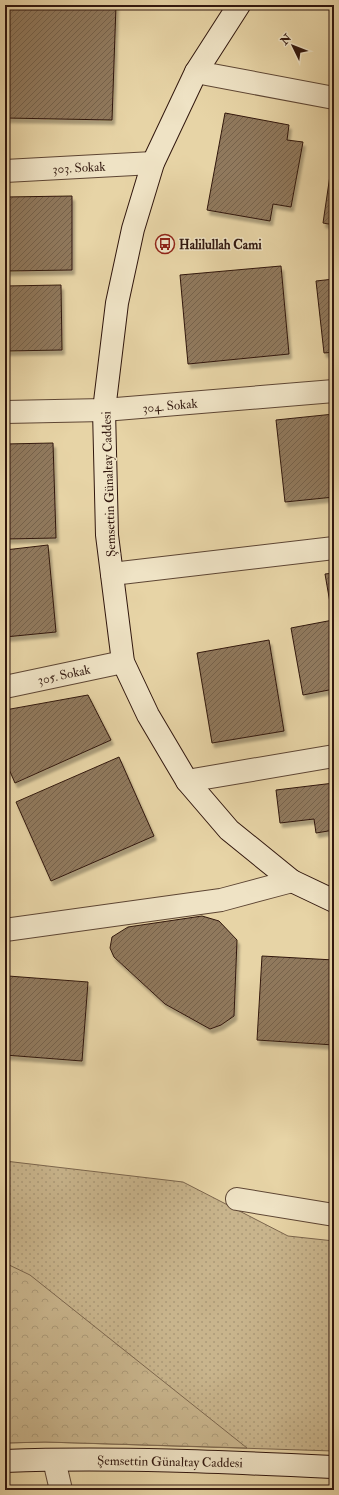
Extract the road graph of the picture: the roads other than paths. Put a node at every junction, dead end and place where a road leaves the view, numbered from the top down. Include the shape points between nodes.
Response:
1 (239, 5) edge
2 (196, 72) junction
3 (334, 98) edge
4 (153, 163) junction
5 (5, 171) edge
6 (334, 391) edge
7 (104, 410) junction
8 (5, 412) edge
9 (334, 548) edge
10 (112, 574) junction
11 (123, 662) junction
12 (5, 687) edge
13 (334, 756) edge
14 (188, 781) junction
15 (292, 881) junction
16 (334, 902) edge
17 (5, 930) edge
18 (237, 1199) dead end
19 (334, 1215) edge
20 (54, 1460) junction
21 (5, 1461) edge
22 (334, 1467) edge
23 (61, 1490) edge

1 - 2 street, Şemsettin Günaltay Caddesi
2 - 3 street
2 - 4 street, Şemsettin Günaltay Caddesi
4 - 5 street, 303. Sokak
4 - 7 street, Şemsettin Günaltay Caddesi via 133,229 117,303
6 - 7 street, 304. Sokak
7 - 8 street, 304. Sokak
7 - 10 street, Şemsettin Günaltay Caddesi via 107,535
9 - 10 street
10 - 11 street, Şemsettin Günaltay Caddesi
11 - 12 street, 305. Sokak
11 - 14 street, Şemsettin Günaltay Caddesi via 148,714
13 - 14 street
14 - 15 street, Şemsettin Günaltay Caddesi via 229,830
15 - 16 street, Şemsettin Günaltay Caddesi
15 - 17 street via 220,900
18 - 19 street
20 - 21 street, Şemsettin Günaltay Caddesi
20 - 22 street, Şemsettin Günaltay Caddesi via 202,1460
20 - 23 street

